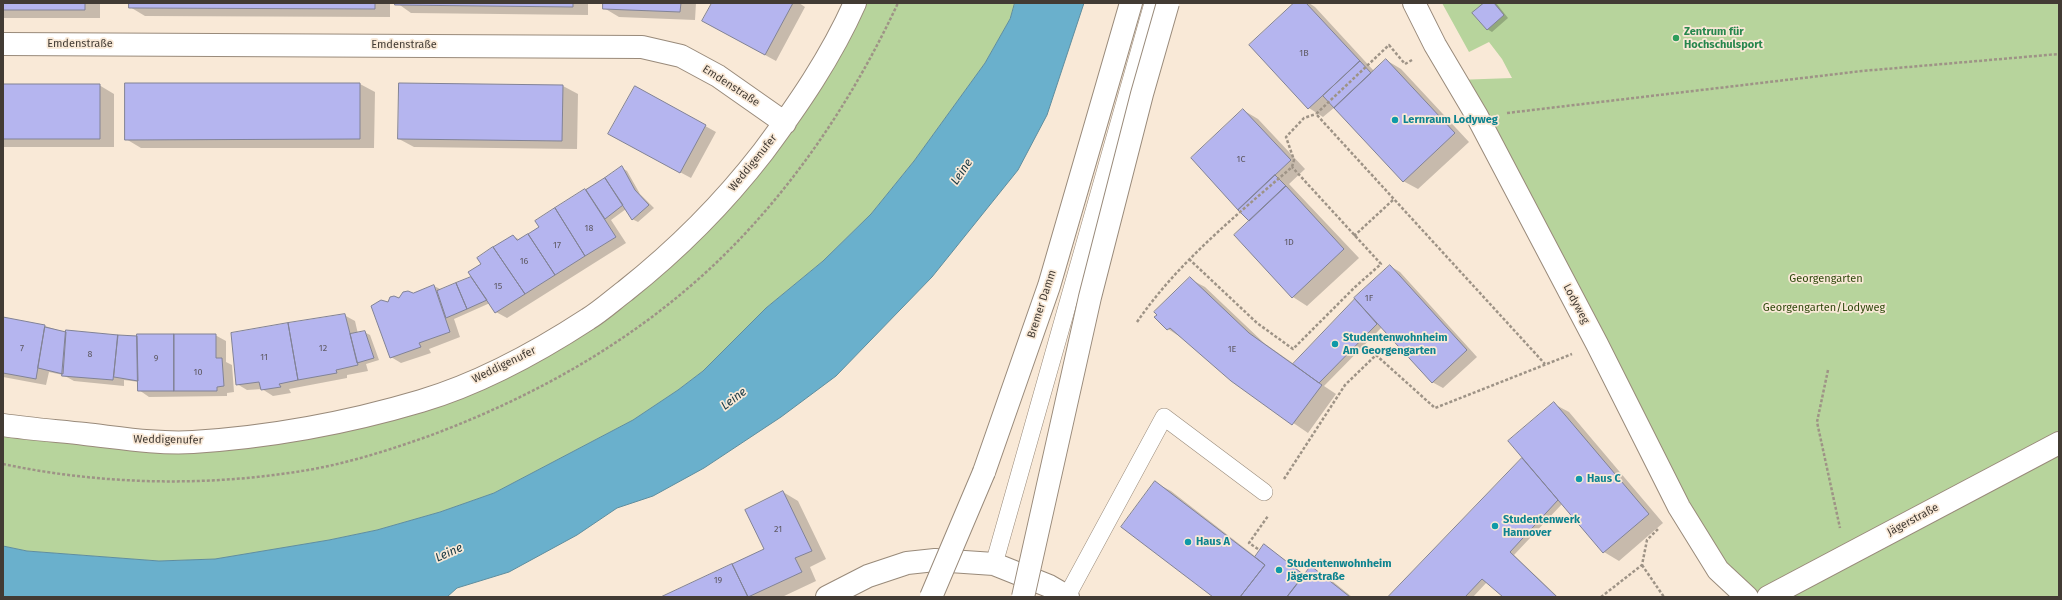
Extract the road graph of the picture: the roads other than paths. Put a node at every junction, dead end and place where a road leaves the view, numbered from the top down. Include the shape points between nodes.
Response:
1 (855, 3) edge
2 (1131, 3) edge
3 (1152, 3) edge
4 (1168, 3) edge
5 (1414, 3) edge
6 (3, 44) edge
7 (784, 123) junction
8 (3, 425) edge
9 (2059, 443) edge
10 (1264, 492) dead end
11 (994, 564) junction
12 (827, 597) edge
13 (931, 597) edge
14 (1023, 597) edge
15 (1068, 597) edge
16 (1746, 597) edge
17 (1768, 597) edge

1 - 7 street, Weddigenufer via 820,71
2 - 13 street, Bremer Damm, bridge via 1049,286 984,472
3 - 11 lane
4 - 14 street, bridge via 1090,296
5 - 16 street, Lodyweg via 1435,45 1477,116 1597,344 1679,507 1718,570
6 - 7 street, Emdenstraße via 642,47 681,56 718,76
7 - 8 street, Weddigenufer via 747,173 696,230 644,276 590,318 478,379 423,400 310,429 191,442 131,440
9 - 17 street, Jägerstraße
10 - 15 lane via 1164,417
11 - 12 street via 934,560 907,563 868,576
11 - 15 street via 1049,586

